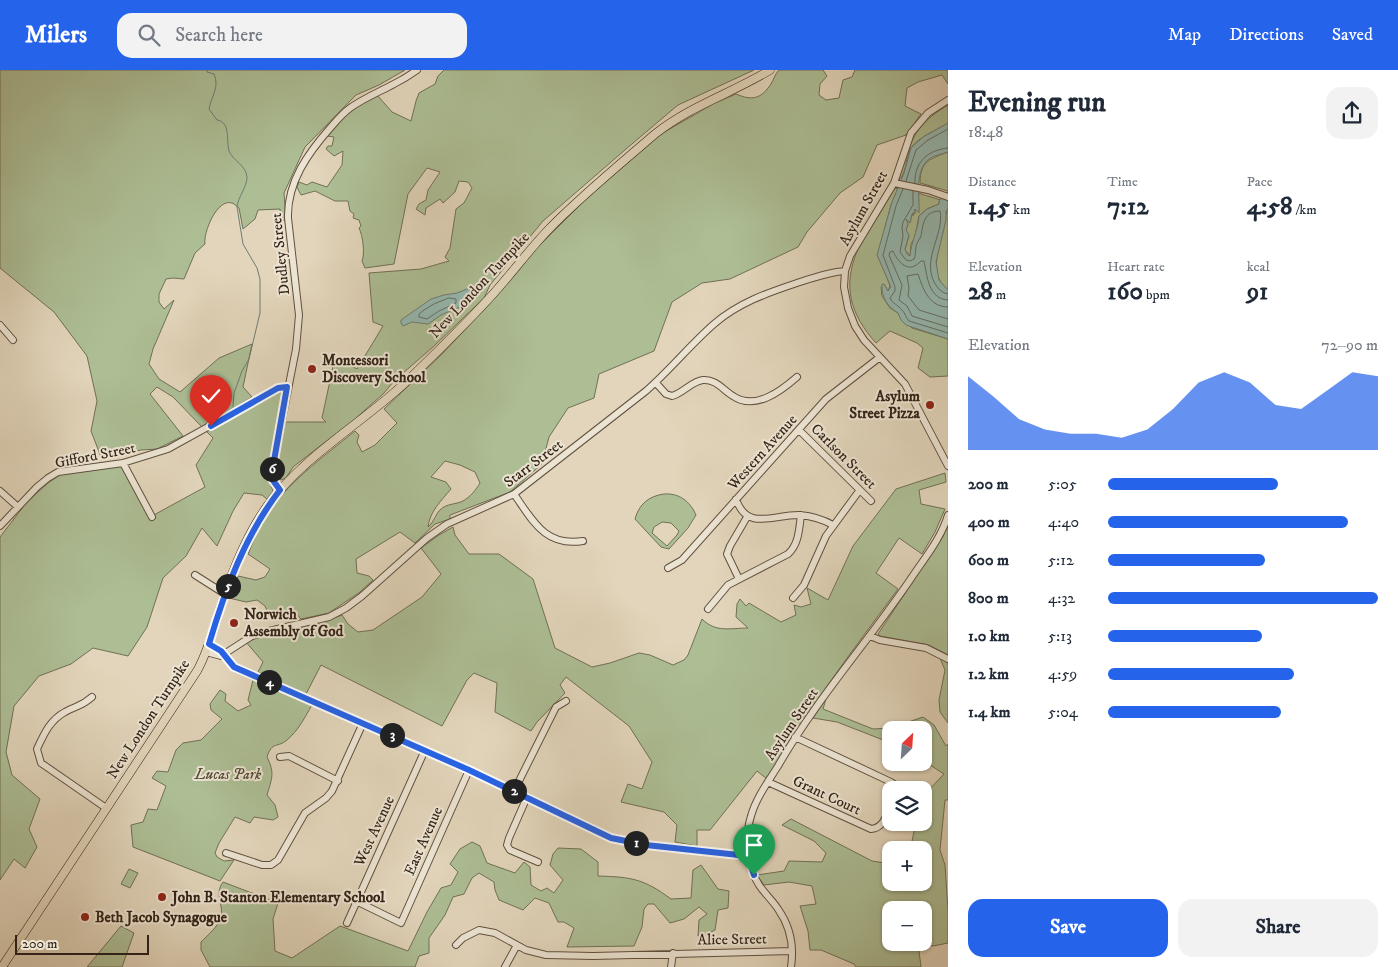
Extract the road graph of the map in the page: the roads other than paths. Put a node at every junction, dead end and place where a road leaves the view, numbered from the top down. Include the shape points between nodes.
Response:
1 (417, 70) edge
2 (770, 70) edge
3 (948, 100) edge
4 (896, 184) junction
5 (946, 196) edge
6 (846, 271) junction
7 (0, 325) edge
8 (13, 340) dead end
9 (880, 357) junction
10 (797, 376) dead end
11 (656, 382) junction
12 (287, 387) junction
13 (799, 430) junction
14 (122, 463) junction
15 (948, 464) edge
16 (280, 490) junction
17 (859, 490) junction
18 (0, 491) edge
19 (514, 494) junction
20 (736, 499) junction
21 (871, 501) dead end
22 (18, 507) junction
23 (801, 515) junction
24 (948, 515) edge
25 (152, 516) dead end
26 (747, 517) junction
27 (833, 525) junction
28 (0, 526) edge
29 (583, 540) dead end
30 (668, 568) dead end
31 (195, 575) dead end
32 (739, 578) junction
33 (225, 594) junction
34 (793, 598) dead end
35 (708, 609) dead end
36 (870, 636) junction
37 (207, 648) junction
38 (224, 655) junction
39 (948, 659) edge
40 (92, 697) dead end
41 (566, 701) dead end
42 (363, 723) junction
43 (794, 737) junction
44 (425, 750) junction
45 (280, 756) dead end
46 (469, 770) junction
47 (338, 781) junction
48 (889, 781) edge
49 (768, 782) junction
50 (514, 790) junction
51 (527, 797) junction
52 (106, 808) junction
53 (882, 824) edge
54 (226, 854) dead end
55 (748, 856) junction
56 (538, 862) dead end
57 (356, 901) junction
58 (347, 923) dead end
59 (456, 945) dead end
60 (517, 945) junction
61 (792, 951) junction
62 (673, 953) junction
63 (2, 967) edge
64 (505, 967) edge
65 (671, 967) edge
66 (791, 967) edge

1 - 12 street, Dudley Street via 347,109 312,148 298,175 288,204 299,315 296,349
2 - 16 main road, New London Turnpike via 692,109 655,134 565,213 475,314 408,380 305,465
3 - 4 street, Asylum Street via 928,113 911,133
4 - 5 street
4 - 6 street, Asylum Street via 857,243
6 - 9 street, Asylum Street via 846,299 851,318
6 - 11 street, Starr Street via 758,296 732,310
7 - 8 street
9 - 13 street, Western Avenue via 826,399
9 - 15 street, Asylum Street via 905,384
10 - 11 street via 783,389 750,402 733,397 709,381 699,381 673,396 666,394
11 - 19 street, Starr Street
12 - 14 street, Gifford Street via 278,388 168,449
12 - 16 street, Dudley Street via 272,472 272,479
13 - 17 street, Carlson Street
13 - 20 street, Western Avenue
14 - 22 street, Gifford Street via 58,472 37,487
14 - 25 street
16 - 33 main road, New London Turnpike via 254,529
17 - 21 street, Carlson Street
17 - 27 street
18 - 22 street
19 - 29 street via 538,528 547,535 565,542
19 - 38 street, Starr Street via 447,524 346,608 329,617 258,634
20 - 26 street
20 - 30 street, Western Avenue via 682,560
22 - 28 street, Gifford Street
23 - 26 street via 756,520
23 - 27 street
23 - 32 street via 793,549
24 - 36 street, Asylum Street via 939,537
26 - 32 street via 727,554
27 - 34 street via 804,585
31 - 33 street
32 - 35 street via 728,585
33 - 37 main road, New London Turnpike
36 - 39 street via 928,649
36 - 43 street, Asylum Street
37 - 38 street via 219,657
37 - 52 main road, New London Turnpike via 197,671
38 - 42 street via 237,669
40 - 52 street via 84,705 53,720 37,749 41,763
41 - 50 street via 556,707
42 - 44 street
42 - 47 street
43 - 48 street
43 - 49 street, Asylum Street
44 - 46 street
44 - 57 street, West Avenue
45 - 47 street via 289,756
46 - 50 street
46 - 57 street, East Avenue via 401,923
47 - 54 street via 326,798 305,814 278,860 271,865
49 - 53 street, Grant Court via 871,829
49 - 55 street, Asylum Street via 751,814
50 - 51 street
51 - 55 street via 620,840
51 - 56 street via 507,846
52 - 63 main road, New London Turnpike
55 - 61 street, Asylum Street via 758,884 786,922
57 - 58 street, West Avenue
59 - 60 street, Alice Street via 479,930 495,933
60 - 62 street, Alice Street via 546,955
60 - 64 street
61 - 62 street, Alice Street
61 - 66 street, Asylum Street
62 - 65 street

